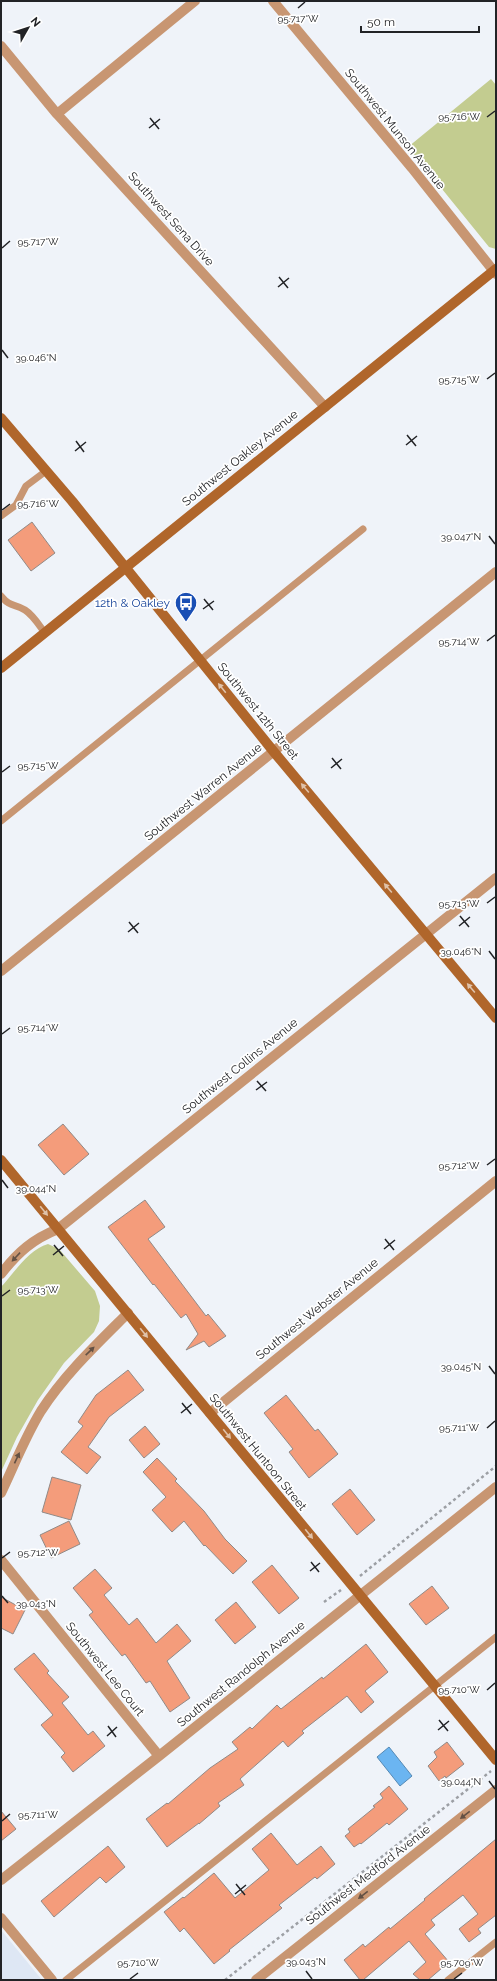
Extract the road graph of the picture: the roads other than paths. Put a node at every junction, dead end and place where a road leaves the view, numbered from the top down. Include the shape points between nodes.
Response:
1 (195, 1) edge
2 (273, 1) edge
3 (2, 50) edge
4 (57, 114) junction
5 (495, 271) edge
6 (325, 407) junction
7 (1, 418) edge
8 (46, 471) junction
9 (1, 516) edge
10 (363, 529) dead end
11 (126, 567) junction
12 (496, 572) edge
13 (1, 596) edge
14 (45, 633) junction
15 (199, 660) junction
16 (1, 668) edge
17 (274, 752) junction
18 (1, 820) edge
19 (496, 878) edge
20 (426, 934) junction
21 (1, 971) edge
22 (496, 1018) edge
23 (1, 1160) edge
24 (496, 1181) edge
25 (58, 1229) junction
26 (1, 1274) edge
27 (128, 1313) junction
28 (210, 1413) junction
29 (496, 1487) edge
30 (1, 1493) edge
31 (1, 1560) edge
32 (360, 1596) junction
33 (496, 1637) edge
34 (435, 1686) junction
35 (160, 1756) junction
36 (496, 1760) edge
37 (496, 1790) edge
38 (1, 1880) edge
39 (1, 1918) edge
40 (496, 1942) edge
41 (52, 1980) edge
42 (66, 1980) edge
43 (256, 1980) edge
44 (448, 1980) edge

1 - 4 street
2 - 5 street, Southwest Munson Avenue
3 - 4 street, Southwest Sena Drive
4 - 6 street, Southwest Sena Drive
5 - 6 main road, Southwest Oakley Avenue
6 - 11 main road, Southwest Oakley Avenue
7 - 8 main road, Southwest 12th Street
8 - 9 lane via 26,486 16,505
8 - 11 main road, Southwest 12th Street
10 - 15 lane
11 - 14 main road, Southwest Oakley Avenue
11 - 15 main road, Southwest 12th Street
12 - 17 street, Southwest Warren Avenue
13 - 14 lane via 10,606 30,613
14 - 16 main road, Southwest Oakley Avenue
17 -> 15 main road, Southwest 12th Street
15 - 18 lane
20 -> 17 main road, Southwest 12th Street
17 - 21 street, Southwest Warren Avenue
19 - 20 street, Southwest Collins Avenue
22 -> 20 main road, Southwest 12th Street
20 - 25 street, Southwest Collins Avenue
23 -> 25 main road, Southwest Huntoon Street
24 - 28 street, Southwest Webster Avenue
25 -> 26 street, Southwest Collins Avenue via 39,1236
25 - 27 main road, Southwest Huntoon Street
27 -> 28 main road, Southwest Huntoon Street
30 -> 27 street via 32,1427 62,1381
28 -> 32 main road, Southwest Huntoon Street
29 - 32 street, Southwest Randolph Avenue
31 - 35 street, Southwest Lee Court
32 - 34 main road, Southwest Huntoon Street
32 - 35 street, Southwest Randolph Avenue
33 - 34 lane
34 - 36 main road, Southwest Huntoon Street
34 - 42 lane
35 - 38 street, Southwest Randolph Avenue
37 -> 43 street, Southwest Medford Avenue
39 - 41 street
40 - 44 lane

